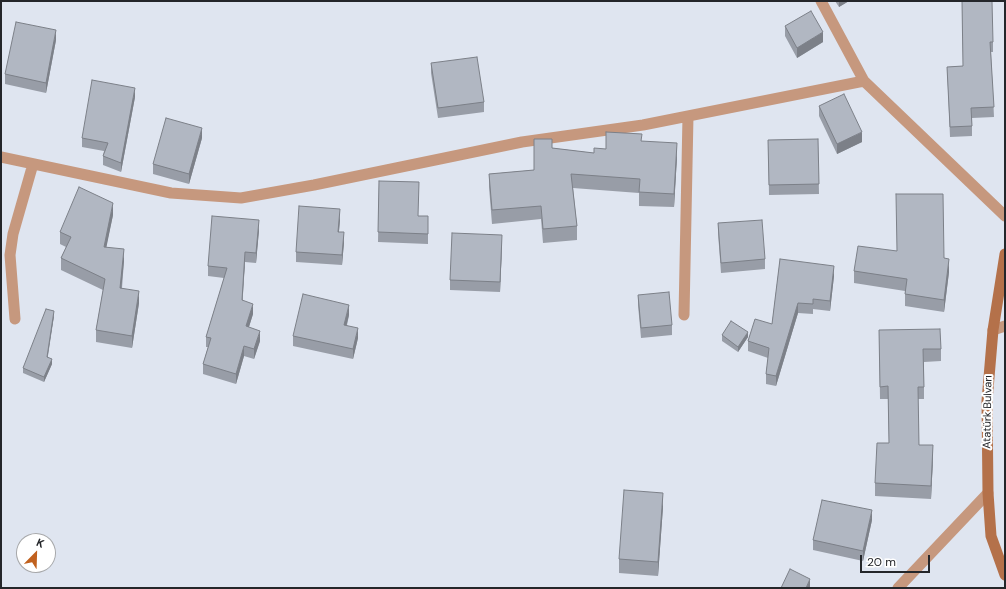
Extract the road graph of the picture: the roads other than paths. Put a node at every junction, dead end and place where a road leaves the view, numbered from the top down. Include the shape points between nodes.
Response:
1 (822, 1) edge
2 (864, 81) junction
3 (688, 116) junction
4 (1, 157) edge
5 (33, 164) junction
6 (1005, 216) edge
7 (1005, 254) edge
8 (684, 315) dead end
9 (15, 319) dead end
10 (1005, 326) edge
11 (993, 330) junction
12 (988, 493) junction
13 (1003, 572) edge
14 (898, 588) edge

1 - 2 street
2 - 3 street
2 - 6 street
3 - 5 street via 522,142 241,198 171,193
3 - 8 street
4 - 5 street
5 - 9 street via 13,234 10,255
7 - 11 main road, Atatürk Bulvarı
10 - 11 street
11 - 12 main road, Atatürk Bulvarı via 987,401
12 - 13 main road, Atatürk Bulvarı via 991,536
12 - 14 street

